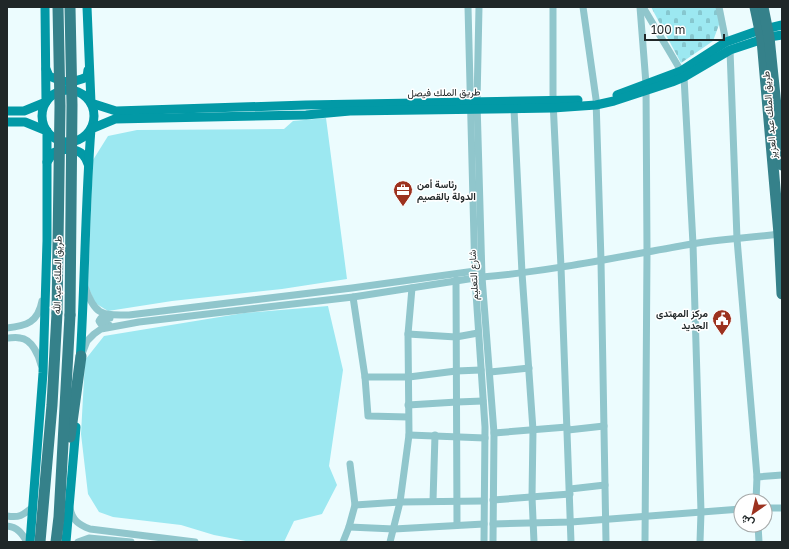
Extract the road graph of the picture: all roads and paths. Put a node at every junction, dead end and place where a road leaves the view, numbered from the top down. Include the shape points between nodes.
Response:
1 (45, 7) edge
2 (58, 7) edge
3 (70, 7) edge
4 (87, 7) edge
5 (468, 7) edge
6 (479, 7) edge
7 (553, 7) edge
8 (576, 7) edge
9 (583, 7) edge
10 (586, 7) edge
11 (640, 7) edge
12 (643, 7) edge
13 (719, 7) edge
14 (755, 7) edge
15 (763, 7) edge
16 (782, 25) edge
17 (765, 34) junction
18 (782, 35) edge
19 (728, 46) junction
20 (89, 61) junction
21 (45, 66) junction
22 (682, 74) junction
23 (646, 88) junction
24 (46, 102) junction
25 (91, 102) junction
26 (596, 102) junction
27 (553, 104) junction
28 (474, 106) junction
29 (514, 109) junction
30 (7, 111) edge
31 (7, 122) edge
32 (91, 129) junction
33 (47, 131) junction
34 (47, 162) junction
35 (88, 165) junction
36 (782, 166) edge
37 (779, 234) junction
38 (737, 239) junction
39 (693, 244) junction
40 (647, 252) junction
41 (601, 261) junction
42 (561, 267) junction
43 (522, 273) junction
44 (477, 275) junction
45 (46, 277) junction
46 (456, 280) junction
47 (84, 287) junction
48 (412, 288) junction
49 (782, 294) edge
50 (353, 297) junction
51 (129, 315) junction
52 (139, 322) junction
53 (7, 328) edge
54 (478, 333) junction
55 (408, 334) junction
56 (456, 336) junction
57 (7, 338) edge
58 (81, 356) junction
59 (529, 368) junction
60 (481, 370) junction
61 (456, 371) junction
62 (490, 372) junction
63 (43, 373) junction
64 (365, 376) junction
65 (409, 377) junction
66 (457, 402) junction
67 (483, 402) junction
68 (408, 405) junction
69 (408, 417) junction
70 (604, 426) junction
71 (568, 429) junction
72 (533, 430) junction
73 (494, 433) junction
74 (409, 435) junction
75 (434, 435) junction
76 (457, 436) junction
77 (485, 438) junction
78 (350, 464) dead end
79 (782, 475) edge
80 (757, 477) junction
81 (605, 485) junction
82 (570, 491) junction
83 (756, 493) edge
84 (532, 497) junction
85 (493, 500) junction
86 (433, 501) junction
87 (457, 501) junction
88 (484, 501) junction
89 (400, 502) junction
90 (355, 505) junction
91 (70, 506) junction
92 (33, 507) junction
93 (733, 510) edge
94 (701, 512) junction
95 (7, 516) edge
96 (59, 517) junction
97 (645, 518) junction
98 (606, 519) junction
99 (571, 522) junction
100 (533, 523) junction
101 (484, 524) junction
102 (493, 524) junction
103 (457, 525) junction
104 (7, 526) edge
105 (349, 527) junction
106 (394, 529) junction
107 (27, 542) edge
108 (30, 542) edge
109 (40, 542) edge
110 (56, 542) edge
111 (66, 542) edge
112 (78, 542) edge
113 (131, 542) edge
114 (195, 542) edge
115 (343, 542) edge
116 (390, 542) edge
117 (484, 542) edge
118 (494, 542) edge
119 (534, 542) edge
120 (571, 542) edge
121 (606, 542) edge
122 (645, 542) edge
123 (700, 542) edge

1 - 21 main road
2 - 109 highway, طريق الملك عبد الله, bridge via 60,106 57,313
3 - 96 highway, طريق الملك عبد الله, bridge via 70,315
4 - 20 main road
5 - 28 street, شارع التعليم
6 - 28 street, شارع التعليم
7 - 27 street
8 - 9 street
9 - 10 street
9 - 26 street
11 - 23 street
12 - 22 street
13 - 19 street
14 - 17 highway, طريق الملك عبد العزيز
15 - 17 highway, طريق الملك عبد العزيز
16 - 17 main road, طريق الملك فيصل
17 - 18 main road, طريق الملك فيصل
17 - 19 main road, طريق الملك فيصل
17 - 36 highway, طريق الملك عبد العزيز
17 - 37 highway, طريق الملك عبد العزيز
19 - 22 main road, طريق الملك فيصل
19 - 38 street
20 - 21 main road via 86,77 77,81 64,82 49,76
20 - 25 main road
21 - 24 main road
22 - 23 main road, طريق الملك فيصل
22 - 39 street
23 - 26 main road, طريق الملك فيصل via 614,101
23 - 40 street
24 - 25 main road via 52,95 69,89 81,93
24 - 30 main road via 24,110
24 - 33 main road via 42,116
25 - 28 main road, طريق الملك فيصل via 116,111 306,105
25 - 32 main road via 94,116
26 - 27 main road, طريق الملك فيصل
26 - 41 street
27 - 28 main road, طريق الملك فيصل
27 - 29 main road, طريق الملك فيصل
27 - 42 street
28 - 29 main road, طريق الملك فيصل
28 - 32 main road, طريق الملك فيصل via 306,115 115,119
28 - 44 street, شارع التعليم
29 - 43 street
31 - 33 main road via 25,122
32 - 33 main road via 80,139 66,142
32 - 35 main road
33 - 34 main road, طريق الملك عبد الله
34 - 35 main road via 53,153 66,149 79,151 86,156
34 - 45 main road, طريق الملك عبد الله
35 - 47 main road
37 - 38 street
37 - 49 highway, طريق الملك عبد العزيز
38 - 39 street
38 - 80 street
39 - 40 street
39 - 94 street
40 - 41 street
40 - 97 street
41 - 42 street
41 - 70 street
42 - 43 street
42 - 71 street
43 - 44 street
43 - 59 street
44 - 46 street
44 - 51 street
44 - 54 street, شارع التعليم
44 - 62 street, شارع التعليم
45 - 53 street via 40,311 33,320 22,327
45 - 63 main road, طريق الملك عبد الله
46 - 48 street
46 - 56 street
47 - 51 street via 94,307 105,315
47 - 58 main road
48 - 50 street
48 - 55 street
50 - 52 street
50 - 64 street
51 - 52 street via 120,318 101,318 99,321 106,325
52 - 58 street via 101,329 88,341
54 - 56 street
54 - 60 street, شارع التعليم
55 - 56 street
55 - 65 street
56 - 61 street
57 - 63 street via 22,338 34,348
58 - 91 main road
58 - 96 highway
59 - 62 street
59 - 72 street
60 - 61 street
60 - 67 street, شارع التعليم
61 - 65 street
61 - 66 street
62 - 73 street, شارع التعليم
63 - 92 main road, طريق الملك عبد الله
64 - 65 street
64 - 69 street via 368,416
65 - 68 street
66 - 67 street
66 - 68 street
66 - 76 street
67 - 77 street, شارع التعليم
68 - 69 street
69 - 74 street
70 - 71 street
70 - 81 street
71 - 72 street
71 - 82 street
72 - 73 street
72 - 84 street
73 - 85 street, شارع التعليم
74 - 75 street
74 - 89 street
75 - 76 street
75 - 86 street
76 - 77 street
76 - 87 street
77 - 88 street, شارع التعليم
78 - 90 street
79 - 80 street
80 - 83 street
81 - 82 street
81 - 98 street
82 - 84 street
82 - 99 street
84 - 85 street
84 - 100 street
85 - 102 street, شارع التعليم
86 - 87 street
86 - 89 street
87 - 88 street
87 - 103 street
88 - 101 street, شارع التعليم
89 - 90 street
89 - 106 street
90 - 105 street
91 - 111 main road
91 - 114 street via 71,515 78,525 90,529
92 - 95 street via 22,516
92 - 108 main road, طريق الملك عبد الله
93 - 94 street
94 - 97 street
94 - 123 street
96 - 110 highway, طريق الملك عبد الله
97 - 98 street
97 - 122 street
98 - 99 street
98 - 121 street
99 - 100 street
99 - 120 street
100 - 102 street
100 - 119 street
101 - 103 street
101 - 117 street, شارع التعليم
102 - 118 street, شارع التعليم
103 - 106 street
104 - 107 street via 14,527 22,533
105 - 106 street
105 - 115 street
106 - 116 street
112 - 113 street via 89,538

